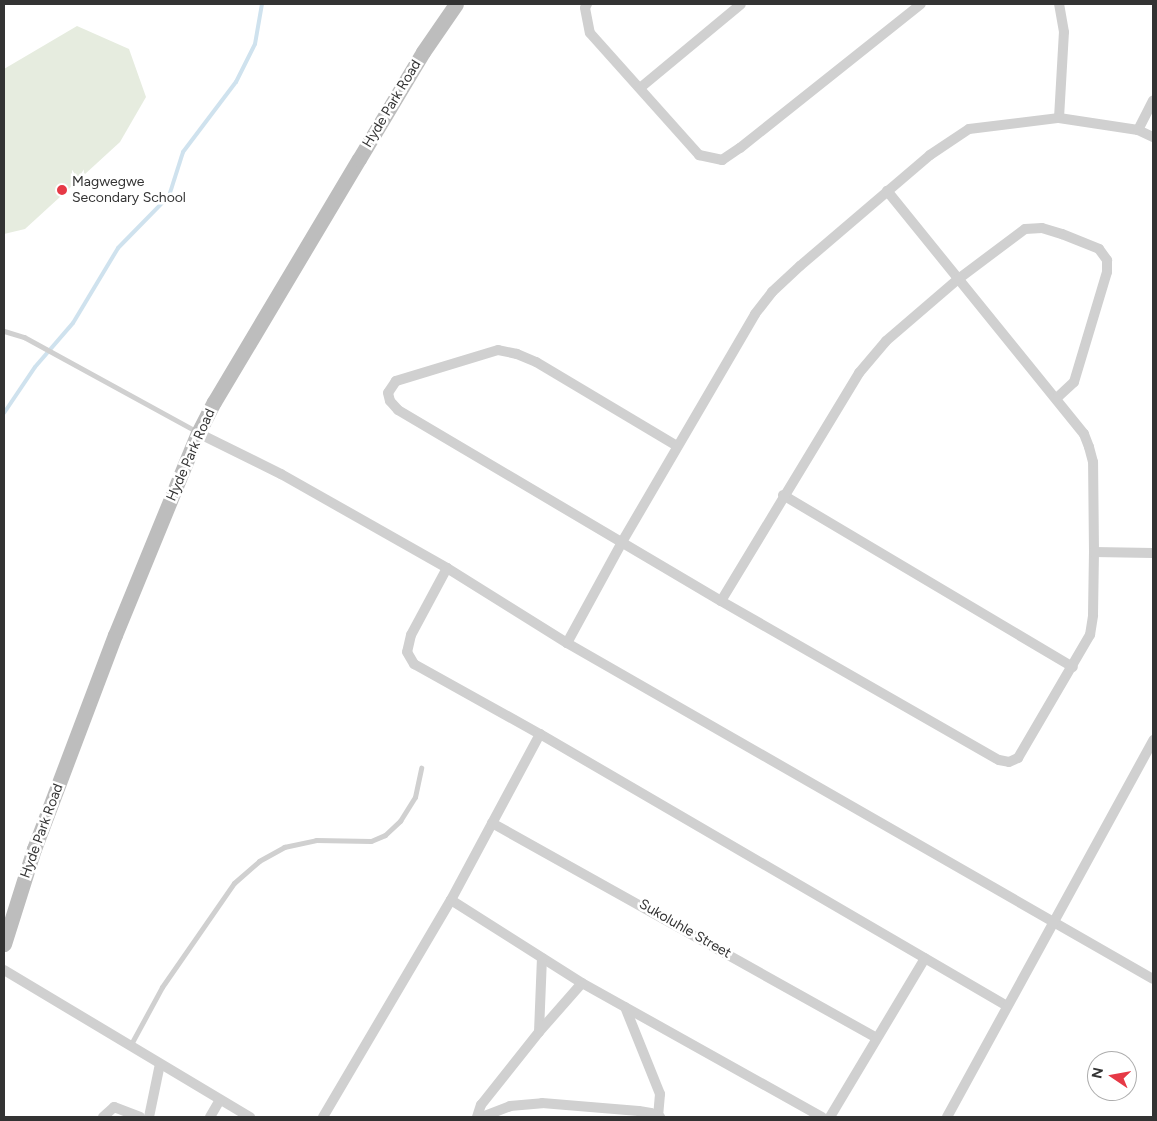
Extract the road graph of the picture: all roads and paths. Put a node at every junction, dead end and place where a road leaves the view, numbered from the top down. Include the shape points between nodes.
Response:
1 (456, 4) edge
2 (587, 4) edge
3 (741, 4) edge
4 (920, 4) edge
5 (1060, 4) edge
6 (640, 88) junction
7 (1153, 101) edge
8 (1059, 118) junction
9 (1138, 130) junction
10 (1153, 136) edge
11 (886, 191) junction
12 (958, 280) junction
13 (4, 331) edge
14 (1057, 398) junction
15 (198, 433) junction
16 (677, 446) junction
17 (783, 495) junction
18 (622, 542) junction
19 (1094, 552) junction
20 (1153, 553) edge
21 (447, 568) junction
22 (721, 600) junction
23 (567, 642) junction
24 (1073, 667) junction
25 (540, 734) junction
26 (1153, 740) edge
27 (421, 768) dead end
28 (492, 823) junction
29 (451, 900) junction
30 (1055, 921) junction
31 (4, 944) edge
32 (542, 958) junction
33 (925, 958) junction
34 (4, 970) edge
35 (1153, 979) edge
36 (582, 983) junction
37 (1007, 1006) junction
38 (625, 1007) junction
39 (538, 1032) junction
40 (876, 1038) junction
41 (130, 1046) junction
42 (160, 1064) junction
43 (220, 1100) junction
44 (659, 1116) edge
45 (103, 1117) edge
46 (140, 1117) edge
47 (149, 1117) edge
48 (210, 1117) edge
49 (250, 1117) edge
50 (323, 1117) edge
51 (477, 1117) edge
52 (482, 1117) edge
53 (822, 1117) edge
54 (830, 1117) edge
55 (947, 1117) edge

1 - 15 street, Hyde Park Road via 423,52
2 - 6 street via 590,34
3 - 6 street
4 - 6 street via 722,160 699,155
5 - 8 street via 1064,32
7 - 9 street
8 - 9 street
8 - 11 street via 969,129 930,155
9 - 10 street
11 - 12 street
11 - 16 street via 772,292
12 - 14 street
12 - 14 street via 1025,229 1042,228 1099,249 1107,260 1104,285 1074,382
12 - 17 street via 886,341 859,373
13 - 15 lane via 24,337
14 - 19 street via 1090,447
15 - 21 street via 281,474
15 - 31 street, Hyde Park Road via 115,635 34,849
16 - 18 street
16 - 18 street via 536,362 498,350 396,381 391,386 388,393 390,401 398,410
17 - 22 street
17 - 24 street
18 - 22 street
18 - 23 street
19 - 20 street
19 - 24 street via 1090,635
21 - 23 street
21 - 25 street via 411,635 407,652 414,664
22 - 24 street via 999,760 1009,762 1018,758
23 - 30 street
25 - 28 street
25 - 33 street
26 - 30 street
27 - 41 lane via 415,797 400,821 385,835 371,841 316,840 284,847 259,861 234,883 162,987
28 - 29 street
28 - 40 street, Sukoluhle Street
29 - 32 street
29 - 50 street
30 - 35 street
30 - 37 street
32 - 36 street
32 - 39 street
33 - 37 street
33 - 40 street
34 - 41 street
36 - 38 street
36 - 39 street
37 - 55 street
38 - 44 street via 660,1094
38 - 53 street
39 - 51 street via 481,1105
40 - 54 street
41 - 42 street
42 - 43 street
42 - 47 street
43 - 48 street
43 - 49 street
44 - 52 street via 578,1104 542,1103 510,1106
45 - 46 street via 114,1107

